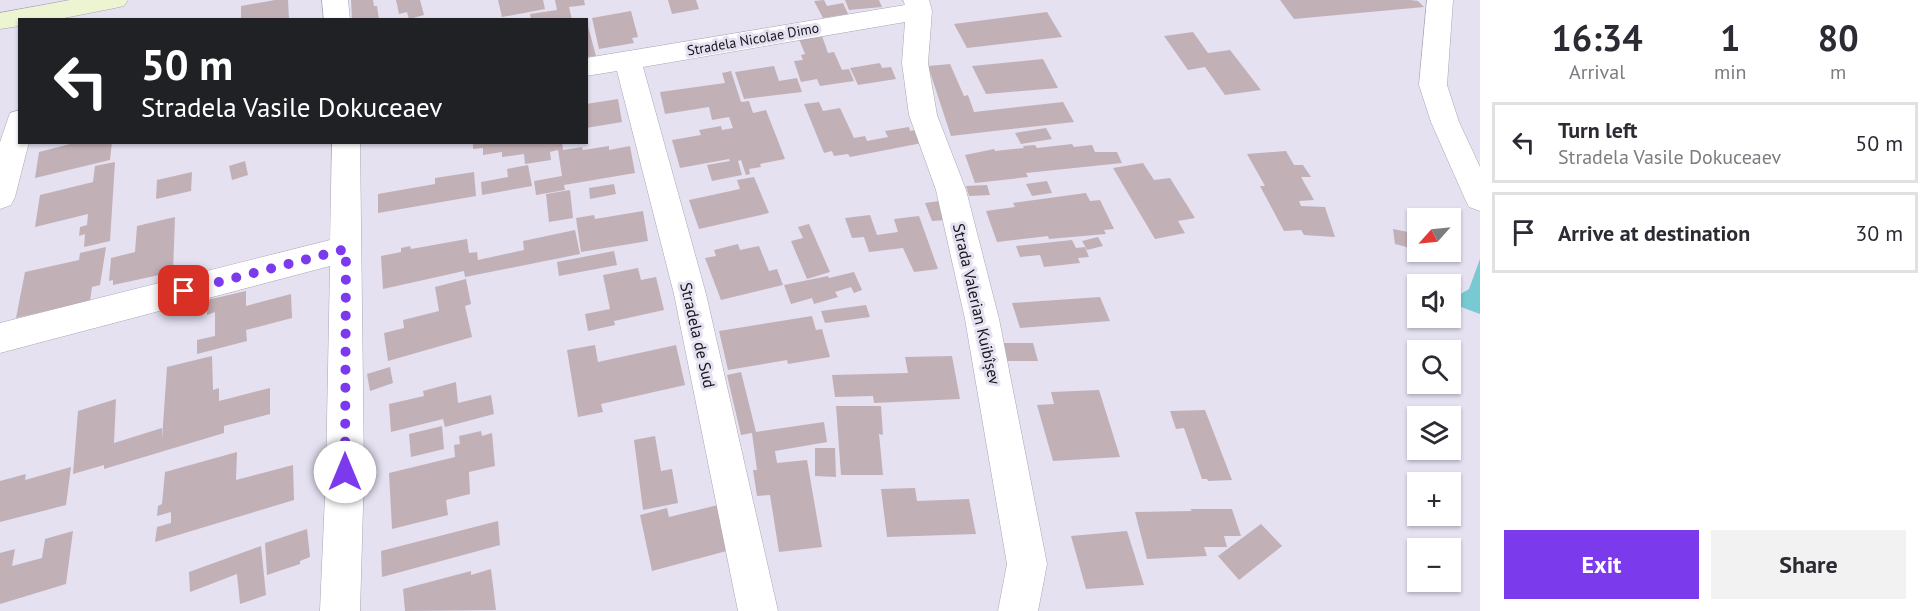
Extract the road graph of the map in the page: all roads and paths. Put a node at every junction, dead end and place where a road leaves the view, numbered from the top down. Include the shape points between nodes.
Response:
1 (114, 0) edge
2 (335, 0) edge
3 (1440, 0) edge
4 (917, 5) edge
5 (46, 16) edge
6 (28, 18) edge
7 (337, 18) edge
8 (18, 19) edge
9 (0, 21) edge
10 (628, 60) junction
11 (588, 67) edge
12 (18, 128) edge
13 (346, 144) edge
14 (0, 197) edge
15 (1480, 200) edge
16 (346, 249) junction
17 (0, 338) edge
18 (340, 611) edge
19 (758, 611) edge
20 (1018, 611) edge

1 - 5 main road
2 - 7 street
3 - 15 street via 1433,85
4 - 10 street, Stradela Nicolae Dimo
4 - 20 street, Strada Valerian Kuibîșev via 915,63 922,115 951,190 982,319 1027,564
5 - 6 main road
8 - 9 main road
10 - 11 street, Stradela Nicolae Dimo
10 - 19 street, Stradela de Sud via 690,294
12 - 14 street
13 - 16 street
16 - 17 street
16 - 18 street

